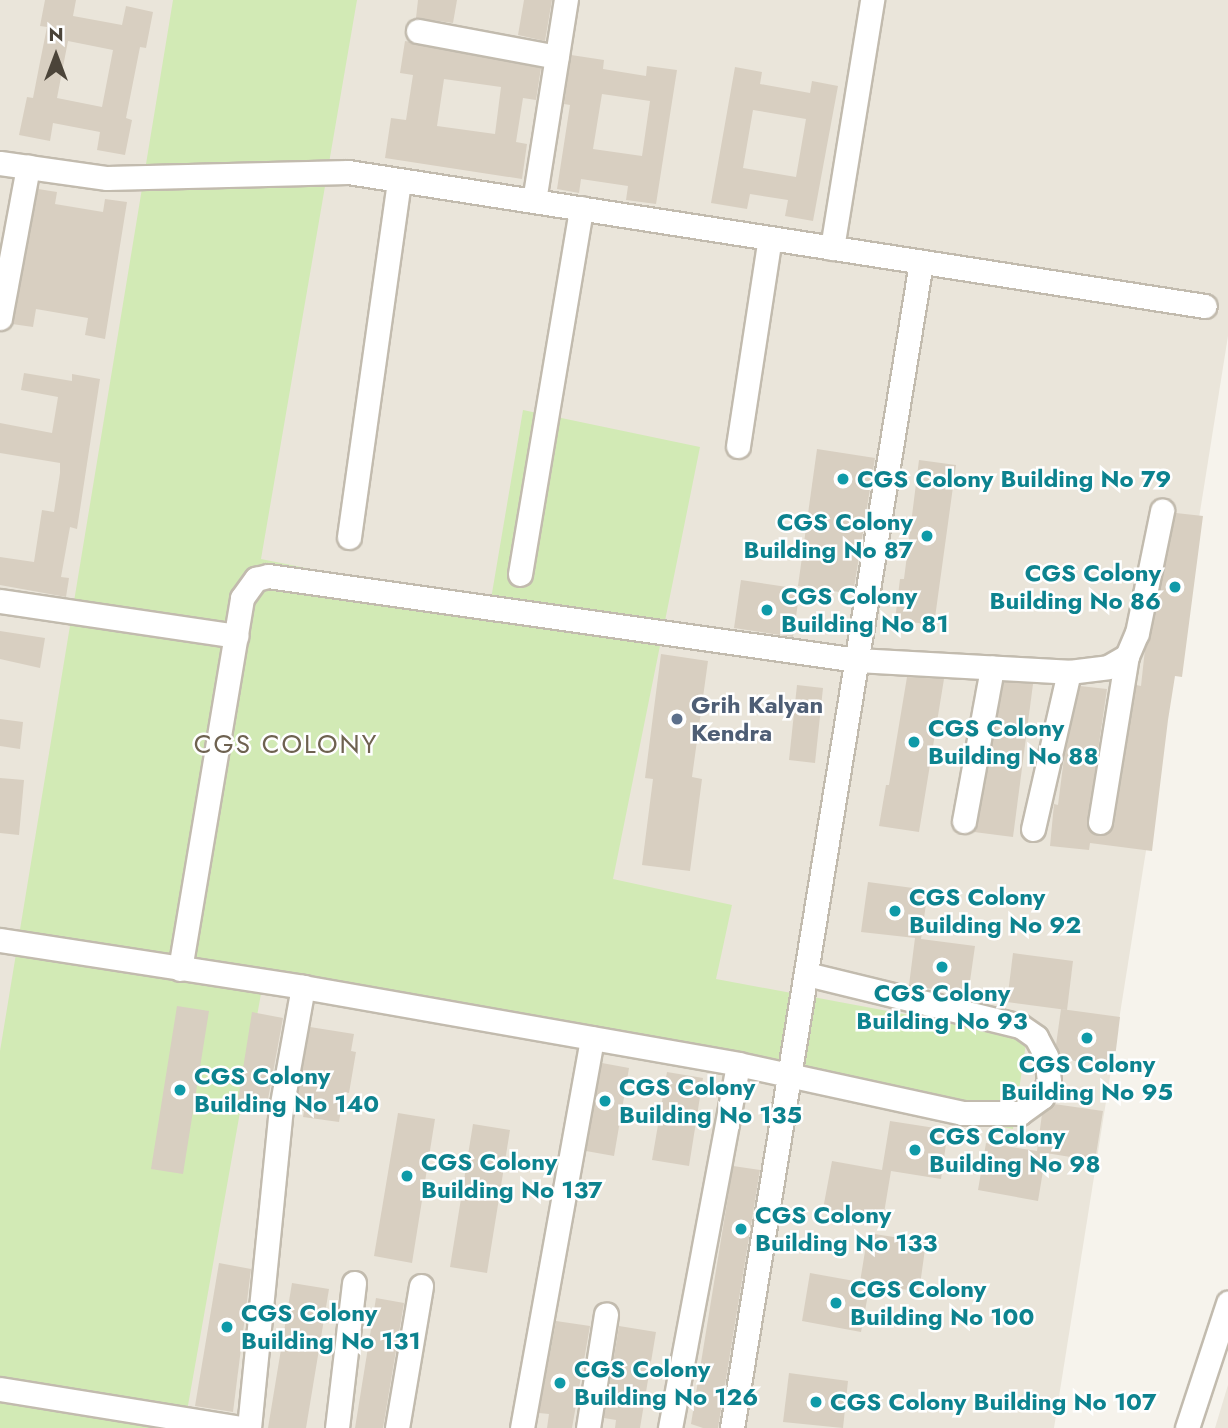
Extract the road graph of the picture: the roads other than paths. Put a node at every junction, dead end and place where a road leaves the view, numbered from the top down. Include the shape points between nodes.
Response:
1 (566, 0) edge
2 (872, 0) edge
3 (418, 31) dead end
4 (557, 57) junction
5 (0, 163) edge
6 (28, 167) junction
7 (399, 180) junction
8 (534, 201) junction
9 (581, 208) junction
10 (770, 238) junction
11 (832, 248) junction
12 (921, 262) junction
13 (1205, 306) dead end
14 (0, 318) edge
15 (738, 446) dead end
16 (1162, 511) dead end
17 (349, 537) dead end
18 (520, 574) dead end
19 (0, 601) edge
20 (236, 636) junction
21 (1127, 656) junction
22 (857, 660) junction
23 (992, 668) junction
24 (1069, 672) junction
25 (964, 821) dead end
26 (1100, 822) dead end
27 (1033, 829) dead end
28 (0, 940) edge
29 (180, 969) junction
30 (807, 974) junction
31 (303, 987) junction
32 (592, 1038) junction
33 (738, 1064) junction
34 (791, 1075) junction
35 (354, 1283) dead end
36 (421, 1286) dead end
37 (1228, 1303) edge
38 (606, 1314) dead end
39 (0, 1389) edge
40 (241, 1428) edge
41 (249, 1428) edge
42 (337, 1428) edge
43 (397, 1428) edge
44 (522, 1428) edge
45 (588, 1428) edge
46 (670, 1428) edge
47 (732, 1428) edge
48 (1187, 1428) edge

1 - 4 street
2 - 11 street
3 - 4 street
4 - 8 street
5 - 6 street
6 - 7 street via 107,178 348,172
6 - 14 street
7 - 8 street
7 - 17 street
8 - 9 street
9 - 10 street
9 - 18 street
10 - 11 street
10 - 15 street
11 - 12 street
12 - 13 street
12 - 22 street
16 - 21 street via 1137,633
19 - 20 street
20 - 22 street via 242,598 256,579 268,576
20 - 29 street
21 - 24 street via 1108,667
21 - 26 street
22 - 23 street
22 - 30 street
23 - 24 street
23 - 25 street
24 - 27 street
28 - 29 street
29 - 31 street
30 - 34 street
30 - 34 street via 1020,1026 1036,1037 1046,1056 1049,1081 1042,1097 1020,1113 962,1113
31 - 32 street
31 - 41 street via 281,1109
32 - 33 street
32 - 44 street
33 - 34 street
33 - 46 street
34 - 47 street
35 - 42 street
36 - 43 street
37 - 48 street
38 - 45 street
39 - 40 street

